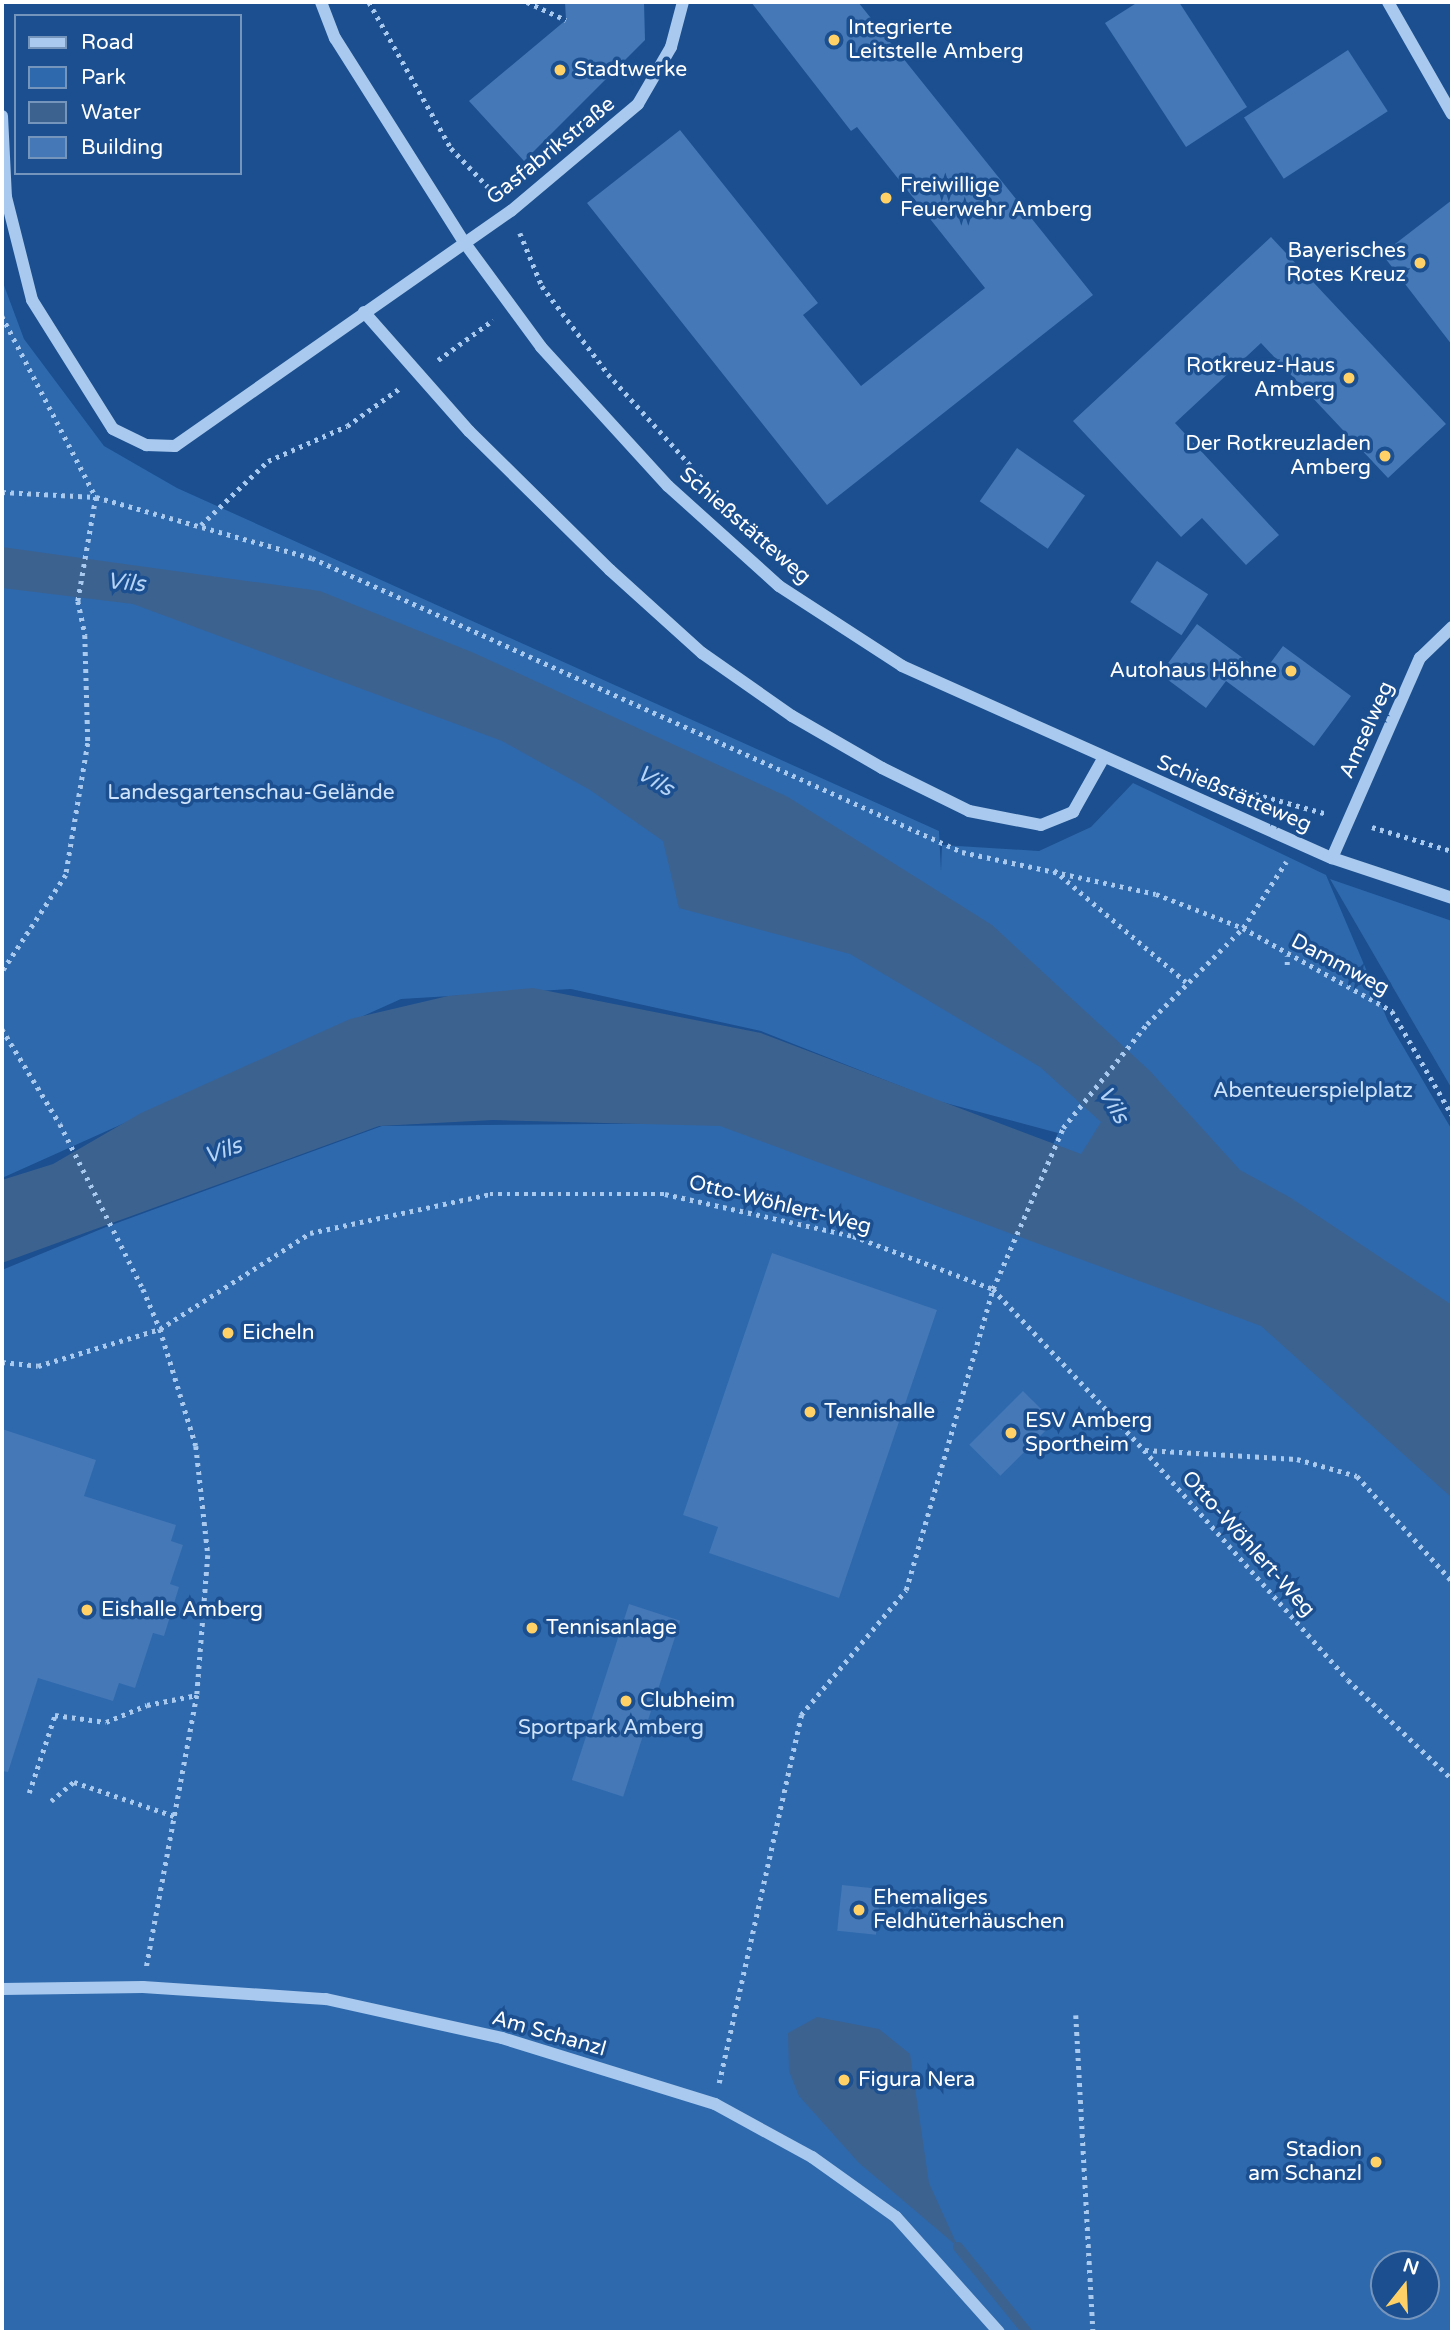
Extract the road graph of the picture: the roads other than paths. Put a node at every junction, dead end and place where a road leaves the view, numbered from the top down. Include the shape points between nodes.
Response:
1 (321, 2) edge
2 (683, 2) edge
3 (1388, 2) edge
4 (1452, 114) edge
5 (2, 116) edge
6 (464, 242) junction
7 (364, 312) junction
8 (1452, 626) edge
9 (1104, 757) junction
10 (1332, 858) junction
11 (1452, 898) edge
12 (2, 1989) edge
13 (999, 2332) edge

1 - 6 street, Schießstätteweg via 335,38
2 - 6 street, Gasfabrikstraße via 671,47 638,104 511,211
3 - 4 street
5 - 7 street, Gasfabrikstraße via 6,197 32,300 113,429 146,445 175,446
6 - 7 street, Gasfabrikstraße
6 - 9 street, Schießstätteweg via 541,347 668,486 779,586 902,666
7 - 9 street via 536,500 702,653 792,716 969,811 1041,825 1073,812
8 - 10 street, Amselweg via 1420,658
9 - 10 street, Schießstätteweg
10 - 11 street, Schießstätteweg
12 - 13 street, Am Schanzl via 144,1987 326,1999 502,2038 715,2104 813,2157 896,2217

